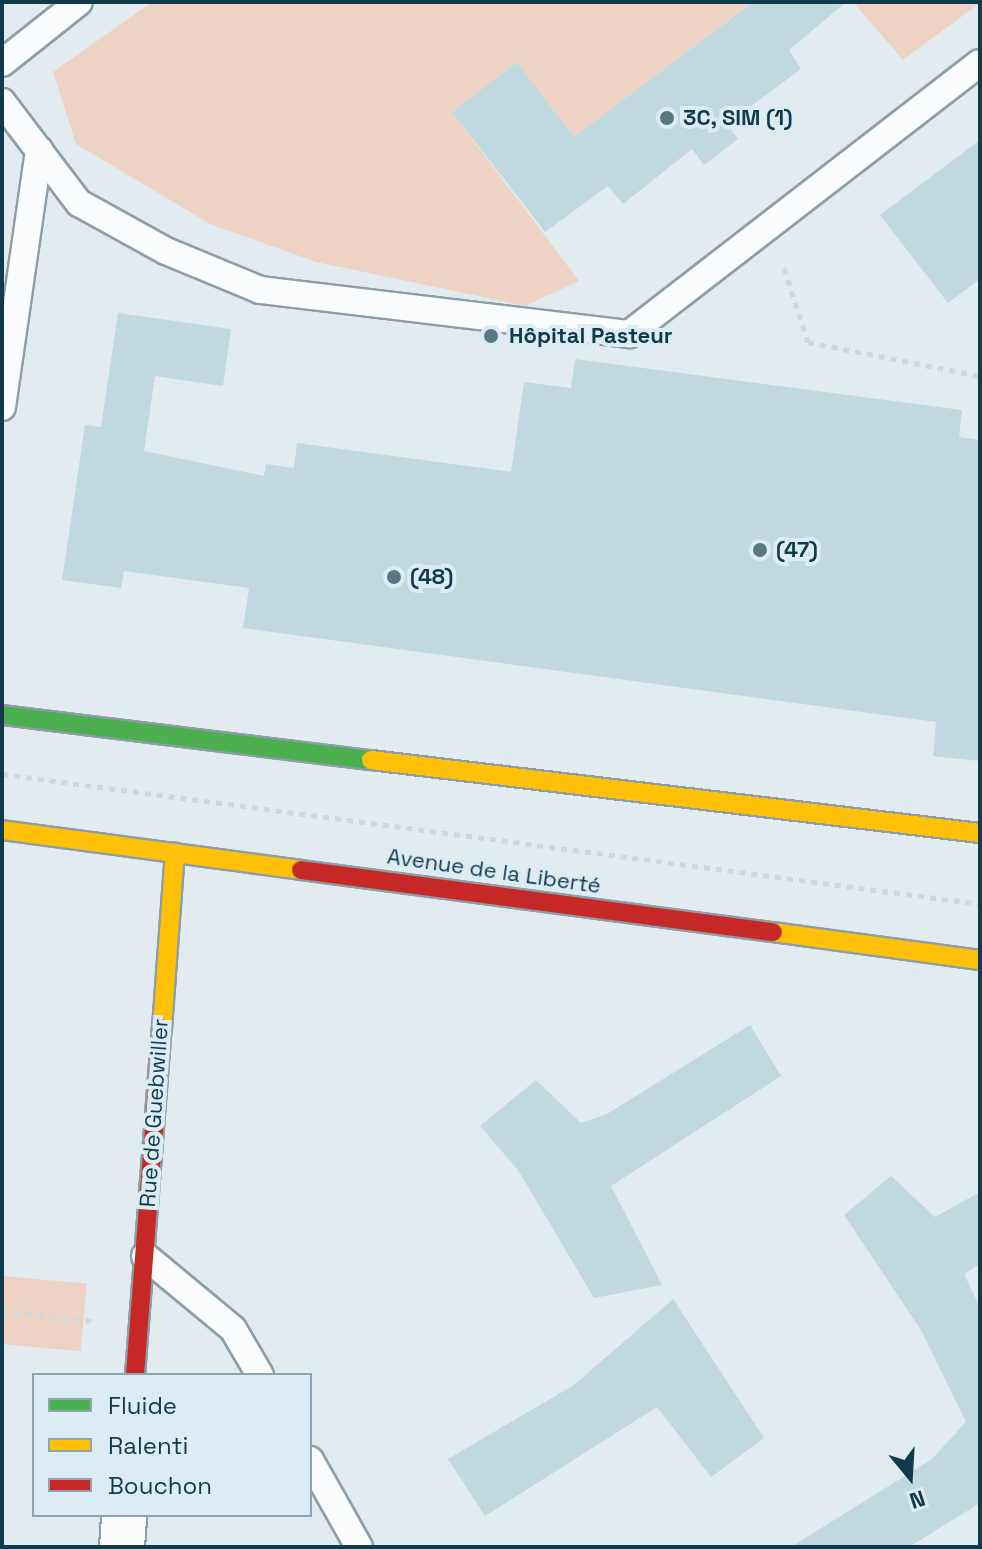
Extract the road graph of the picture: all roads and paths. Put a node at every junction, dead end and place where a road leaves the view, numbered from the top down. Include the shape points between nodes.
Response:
1 (79, 2) edge
2 (2, 63) edge
3 (980, 63) edge
4 (2, 102) edge
5 (39, 150) junction
6 (784, 268) dead end
7 (980, 376) edge
8 (2, 407) edge
9 (2, 715) edge
10 (2, 774) edge
11 (2, 830) edge
12 (980, 833) edge
13 (175, 852) junction
14 (980, 904) edge
15 (980, 960) edge
16 (145, 1256) junction
17 (2, 1311) edge
18 (139, 1326) junction
19 (135, 1373) edge
20 (259, 1373) edge
21 (312, 1464) edge
22 (124, 1517) edge
23 (122, 1547) edge
24 (359, 1547) edge

1 - 2 lane
3 - 5 lane via 629,334 260,290 166,251 79,203
4 - 5 lane
5 - 8 lane
6 - 7 path via 808,342
9 - 12 main road
10 - 14 path, Avenue de la Liberté
11 - 13 main road, Avenue de la Liberté
13 - 15 main road, Avenue de la Liberté
13 - 16 main road, Rue de Guebwiller
16 - 18 main road, Rue de Guebwiller
16 - 20 lane via 233,1329
17 - 18 path
18 - 19 main road, Rue de Guebwiller
21 - 24 lane
22 - 23 street

